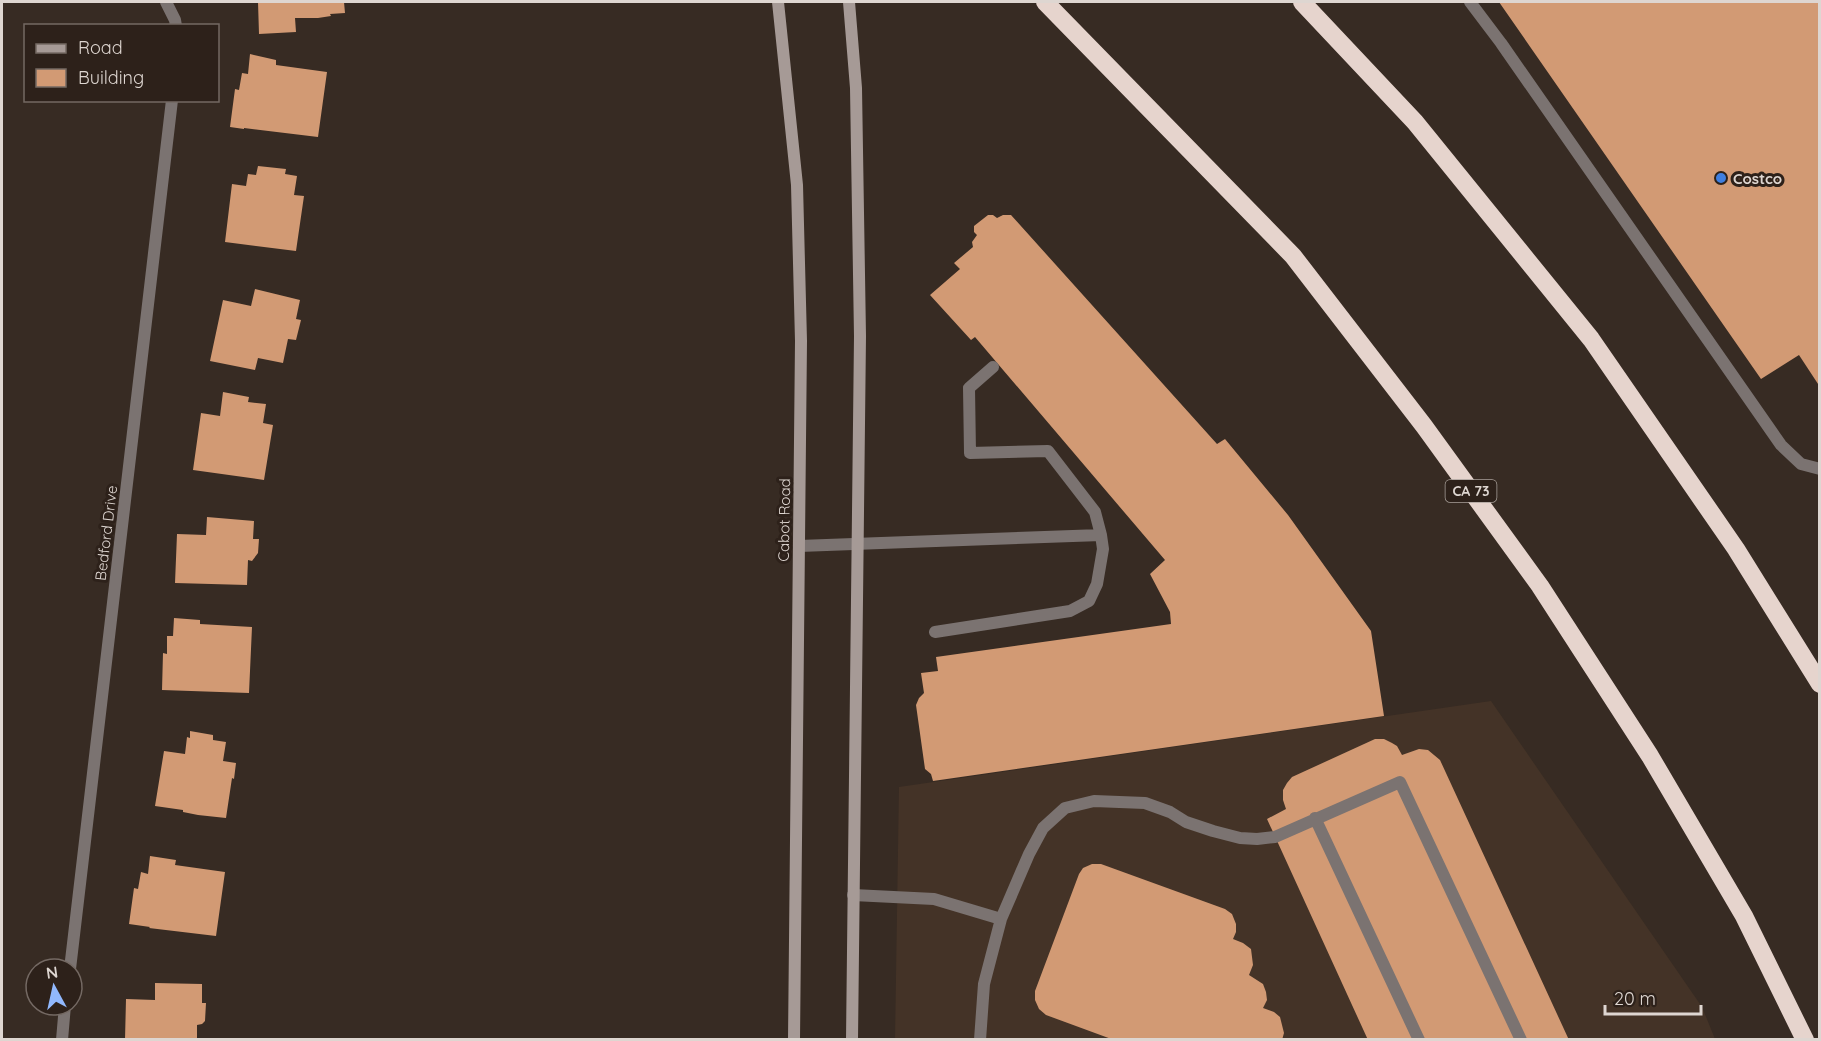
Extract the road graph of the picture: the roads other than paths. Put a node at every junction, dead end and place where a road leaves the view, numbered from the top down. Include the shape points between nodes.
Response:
1 (166, 2) edge
2 (778, 2) edge
3 (849, 2) edge
4 (1302, 2) edge
5 (1470, 2) edge
6 (1047, 4) edge
7 (176, 24) edge
8 (172, 102) edge
9 (993, 367) dead end
10 (1820, 469) edge
11 (1101, 535) junction
12 (858, 544) junction
13 (799, 546) junction
14 (935, 632) dead end
15 (1820, 684) edge
16 (1315, 818) junction
17 (853, 895) junction
18 (1001, 919) junction
19 (71, 957) edge
20 (64, 1017) edge
21 (62, 1040) edge
22 (794, 1040) edge
23 (852, 1040) edge
24 (980, 1040) edge
25 (1419, 1040) edge
26 (1521, 1040) edge
27 (1806, 1040) edge

1 - 7 street
2 - 13 main road, Cabot Road via 797,197 801,341
3 - 12 main road via 856,88
4 - 15 highway via 1414,122 1591,339 1736,549
5 - 10 street via 1781,446 1801,464
6 - 27 highway, CA 73 via 1293,255 1424,426 1540,586 1650,756 1744,916
8 - 19 street, Bedford Drive
9 - 11 street via 969,388 970,453 1048,451 1095,512
11 - 12 street
11 - 14 street via 1103,549 1097,584 1089,601 1070,611
12 - 13 street
12 - 17 main road
13 - 22 main road, Cabot Road
16 - 18 street via 1275,837 1257,839 1213,831 1145,803 1094,801 1065,808 1043,828
16 - 25 street
16 - 26 street via 1400,782
17 - 18 street via 934,899
17 - 23 main road
18 - 24 street via 984,984
20 - 21 street

